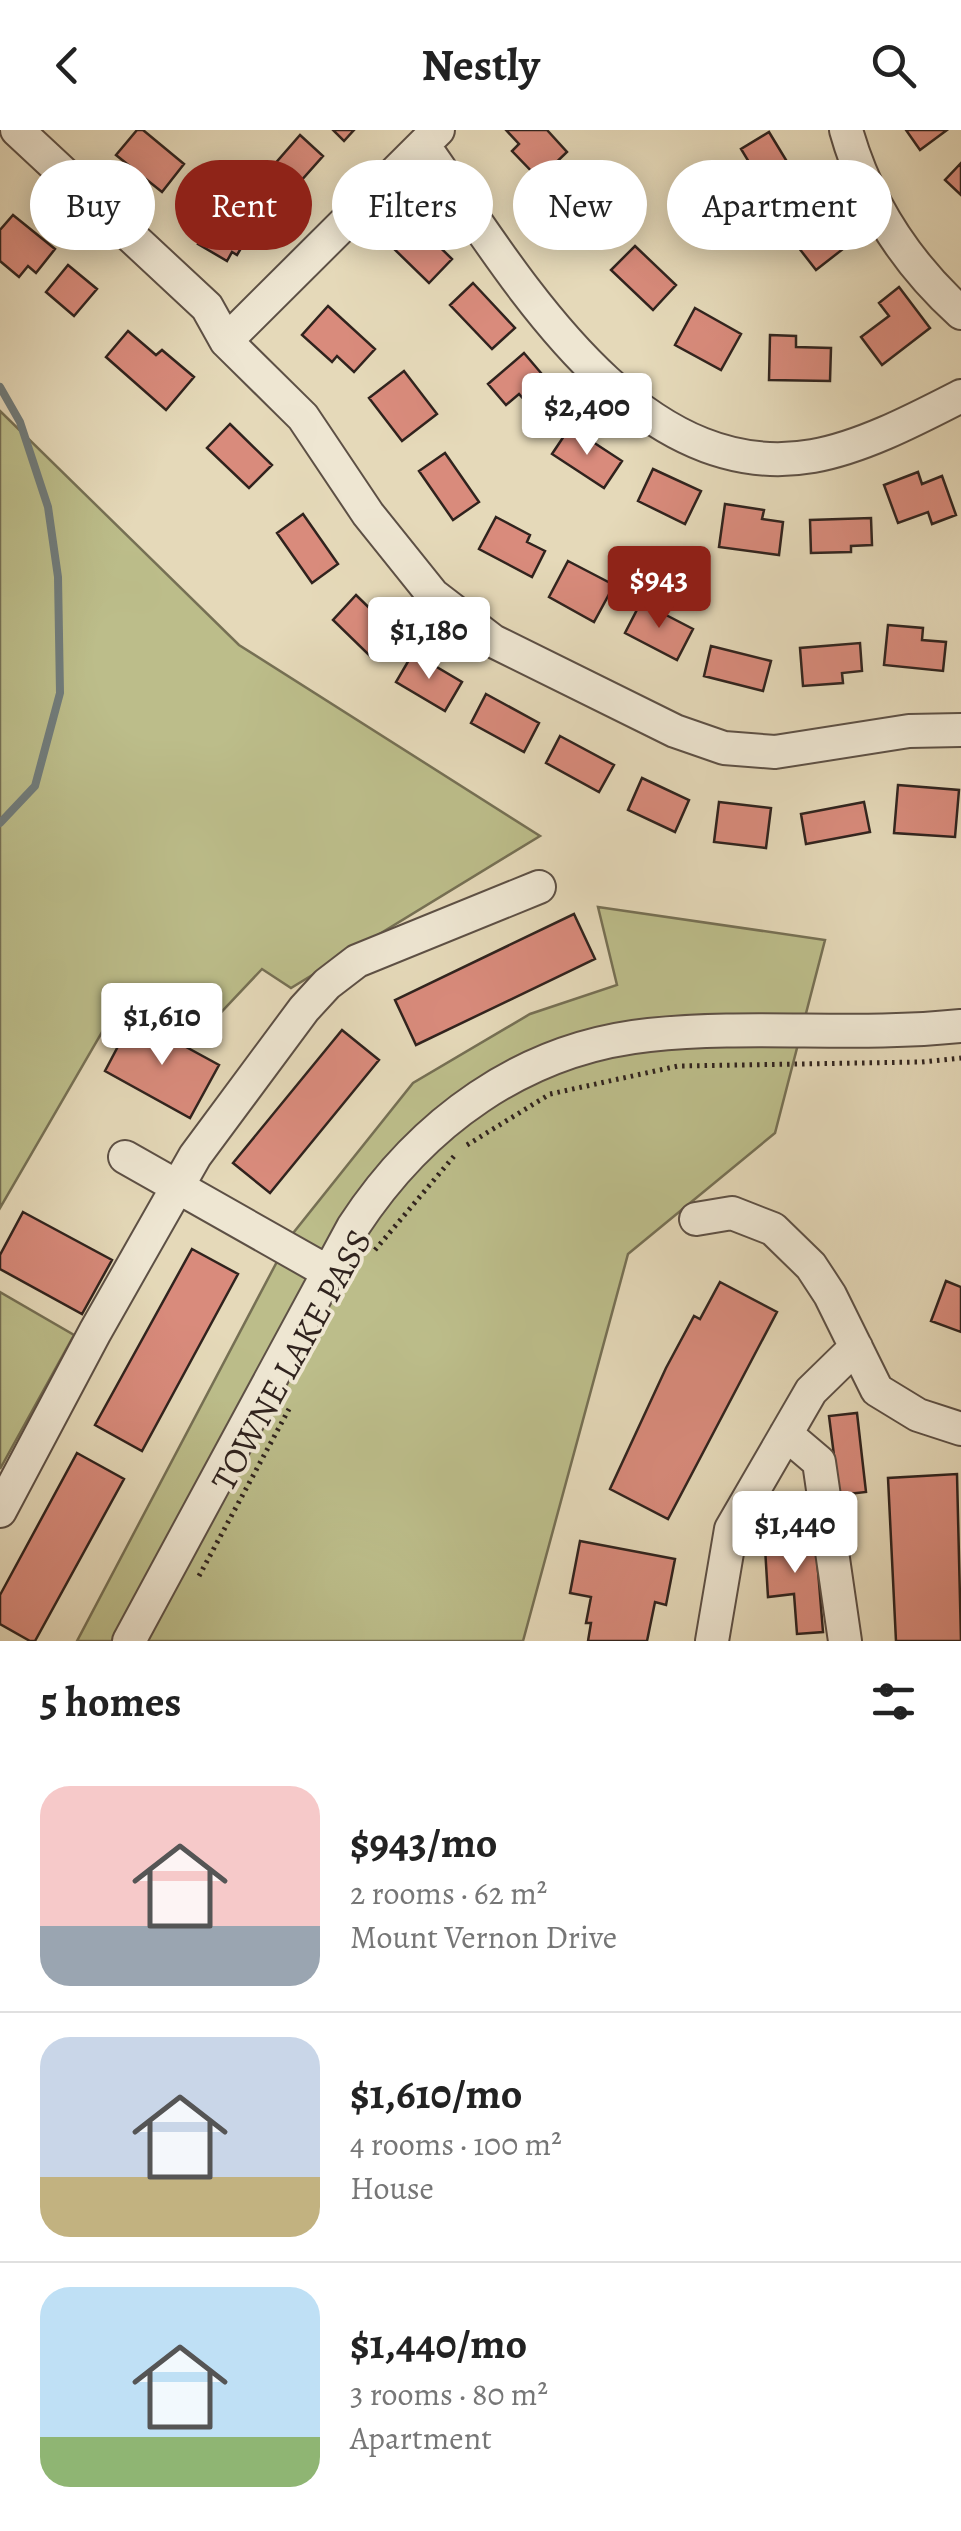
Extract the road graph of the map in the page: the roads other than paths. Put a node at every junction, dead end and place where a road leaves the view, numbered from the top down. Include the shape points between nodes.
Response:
1 (17, 130) edge
2 (846, 130) edge
3 (431, 138) edge
4 (961, 314) edge
5 (226, 340) junction
6 (961, 396) edge
7 (961, 730) edge
8 (539, 887) dead end
9 (961, 1026) edge
10 (124, 1157) dead end
11 (177, 1187) junction
12 (696, 1219) dead end
13 (328, 1272) junction
14 (856, 1347) junction
15 (961, 1429) edge
16 (786, 1434) junction
17 (0, 1511) edge
18 (129, 1641) edge
19 (712, 1641) edge
20 (846, 1641) edge

1 - 5 street via 207,307
2 - 4 street via 884,222
3 - 5 street
3 - 6 street via 561,334 671,430 739,456 812,456 848,447
5 - 7 street via 302,417 432,595 493,641 676,732 724,748 775,752 908,731
8 - 11 street via 357,961 327,984
9 - 13 street via 660,1034 556,1056 498,1084 434,1130 375,1193
10 - 11 street
11 - 13 street
11 - 17 street
12 - 14 street via 732,1214 773,1229 811,1266
13 - 18 street
14 - 15 street via 877,1390 918,1415
14 - 16 street via 811,1390
16 - 19 street via 731,1529
16 - 20 street via 819,1462

